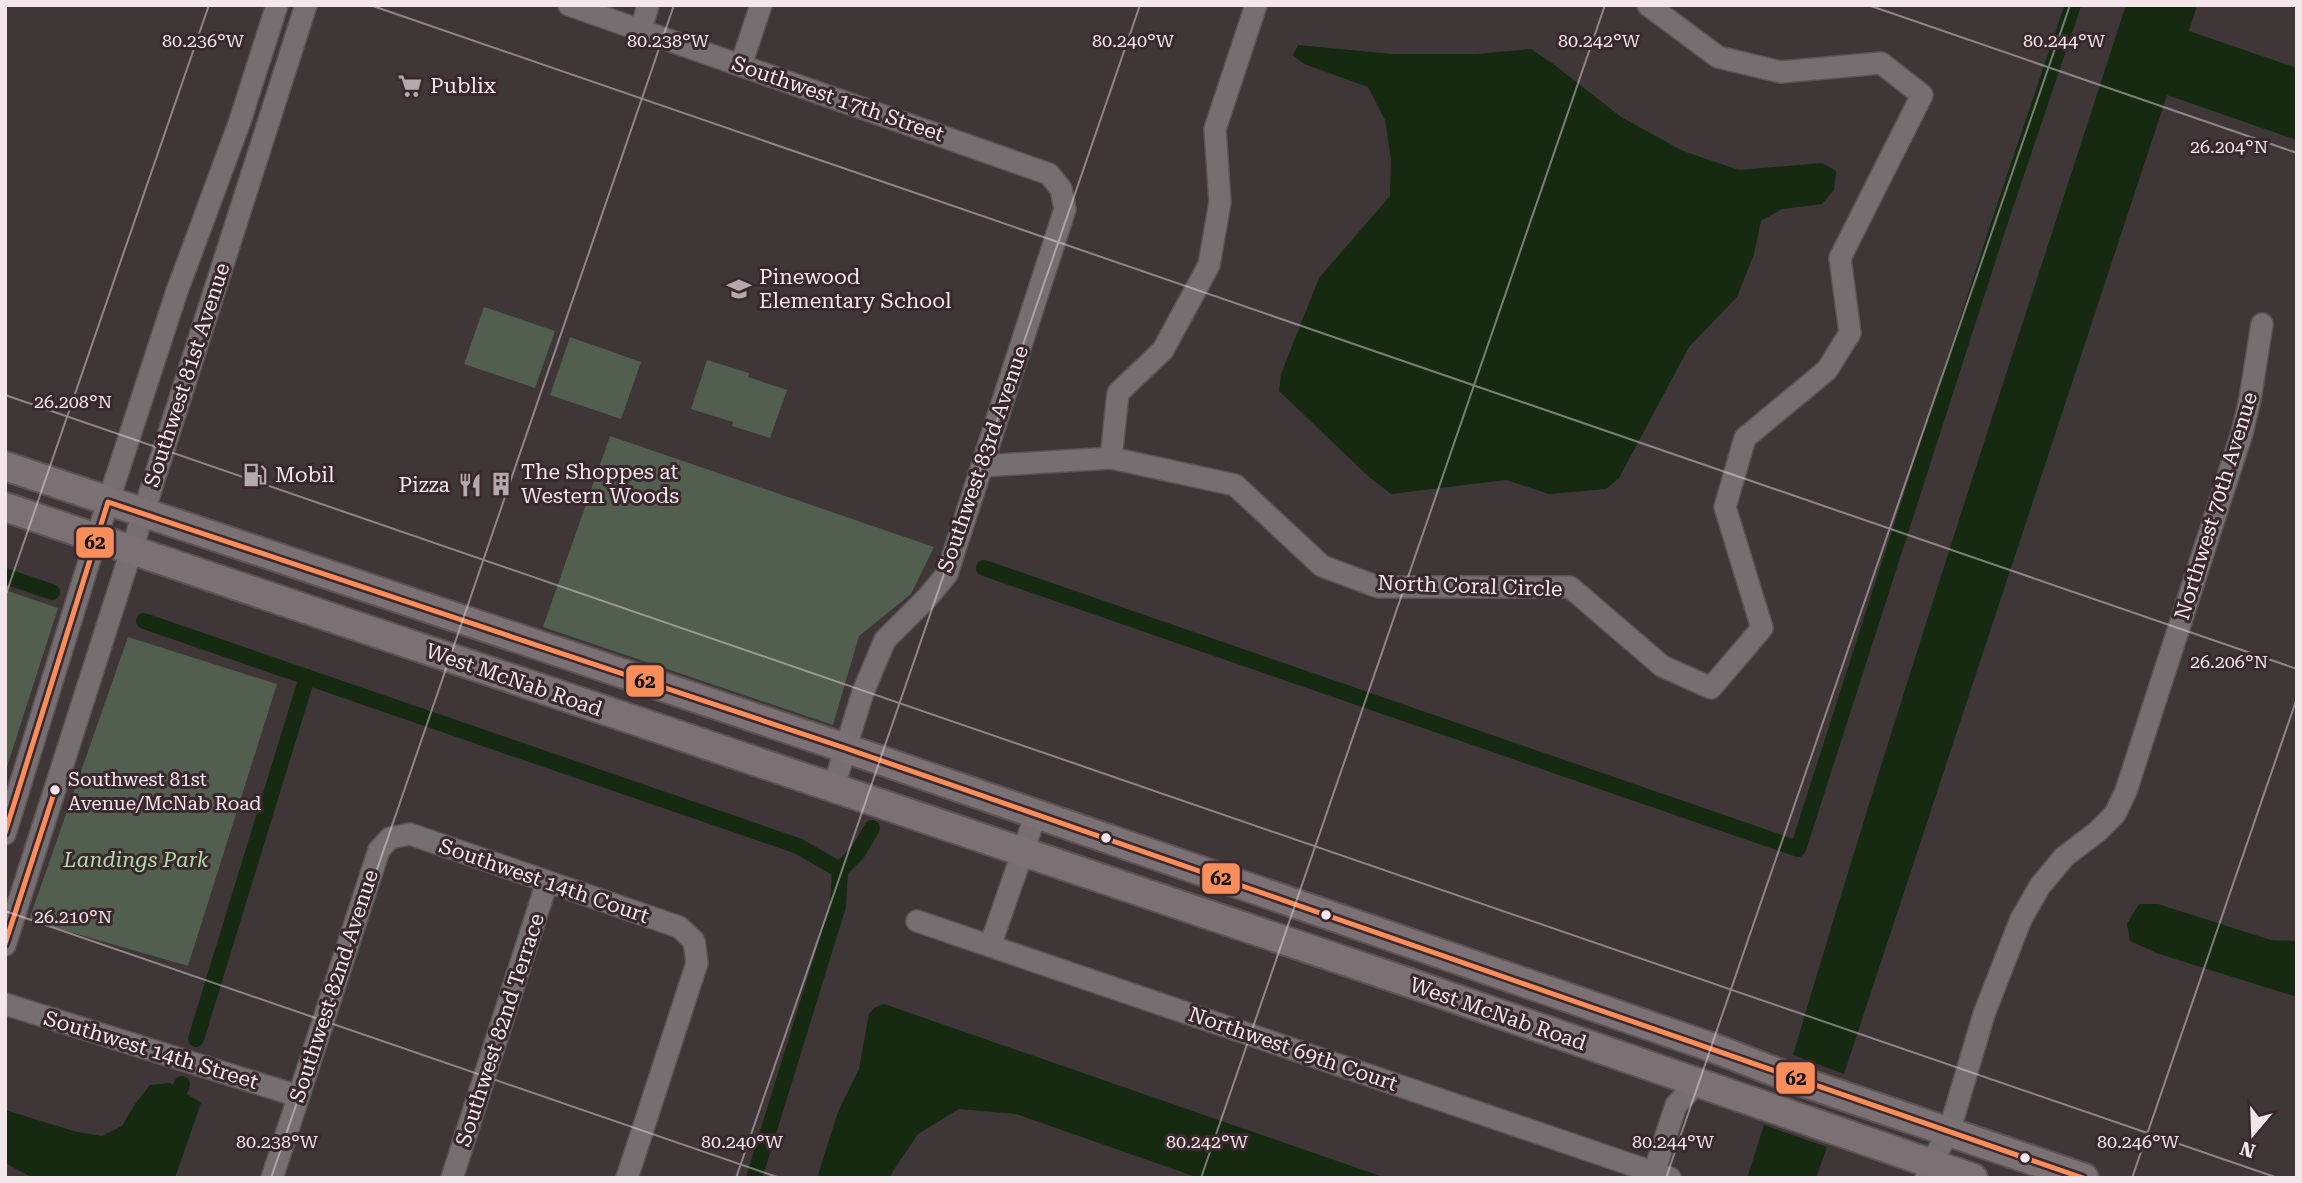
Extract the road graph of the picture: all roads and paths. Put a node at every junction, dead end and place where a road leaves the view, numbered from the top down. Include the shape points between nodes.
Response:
1 (277, 5) edge
2 (306, 5) edge
3 (569, 5) edge
4 (648, 5) edge
5 (761, 5) edge
6 (1256, 5) edge
7 (1648, 5) edge
8 (641, 30) junction
9 (741, 65) junction
10 (1061, 189) joint
11 (2262, 324) dead end
12 (1111, 458) junction
13 (5, 466) edge
14 (983, 466) junction
15 (108, 502) junction
16 (5, 507) edge
17 (143, 513) junction
18 (96, 539) junction
19 (131, 550) junction
20 (845, 748) junction
21 (833, 789) junction
22 (1036, 814) junction
23 (5, 834) edge
24 (390, 838) joint
25 (1022, 852) junction
26 (547, 882) junction
27 (917, 921) dead end
28 (5, 945) edge
29 (990, 946) junction
30 (5, 1004) edge
31 (1697, 1083) junction
32 (298, 1096) junction
33 (1949, 1132) junction
34 (1945, 1173) edge
35 (1662, 1175) edge
36 (272, 1178) edge
37 (453, 1178) edge
38 (627, 1178) edge
39 (2084, 1178) edge

1 - 15 street, Southwest 81st Avenue
2 - 17 street, Southwest 81st Avenue
3 - 8 street, Southwest 17th Street
4 - 8 street
5 - 9 street
6 - 12 street via 1215,129 1220,202 1209,265 1163,350 1118,393
7 - 12 street, North Coral Circle via 1718,57 1781,72 1881,63 1922,95 1840,258 1850,333 1827,370 1745,438 1725,507 1762,628 1711,688 1661,666 1570,587 1378,587 1322,566 1235,485
8 - 9 street, Southwest 17th Street
9 - 10 street, Southwest 17th Street via 1049,174
10 - 14 street, Southwest 83rd Avenue via 1065,209
11 - 33 street, Northwest 70th Avenue via 2242,433 2126,791 2115,814 2048,876 2021,919 1984,1014
12 - 14 street, North Coral Circle
13 - 15 main road, West McNab Road
14 - 20 street, Southwest 83rd Avenue via 947,574 885,640
15 - 17 main road, West McNab Road
15 - 18 street, Southwest 81st Avenue
16 - 18 main road, West McNab Road
17 - 19 street, Southwest 81st Avenue
17 - 20 main road, West McNab Road
18 - 19 main road, West McNab Road
18 - 23 street, Southwest 81st Avenue
19 - 21 main road, West McNab Road
19 - 28 street, Southwest 81st Avenue
20 - 21 street, Southwest 83rd Avenue
20 - 22 main road, West McNab Road
21 - 25 main road, West McNab Road
22 - 25 street
22 - 33 main road, West McNab Road
24 - 26 street, Southwest 14th Court via 410,834
24 - 32 street, Southwest 82nd Avenue via 379,850
25 - 29 street
25 - 31 main road, West McNab Road
26 - 37 street, Southwest 82nd Terrace
26 - 38 street, Southwest 14th Court via 679,927 694,940 697,963
27 - 29 street, Northwest 69th Court
29 - 35 street, Northwest 69th Court
30 - 32 street, Southwest 14th Street
31 - 34 main road, West McNab Road
31 - 35 street via 1676,1105
32 - 36 street, Southwest 82nd Avenue
33 - 34 street, Northwest 70th Avenue
33 - 39 main road, West McNab Road

